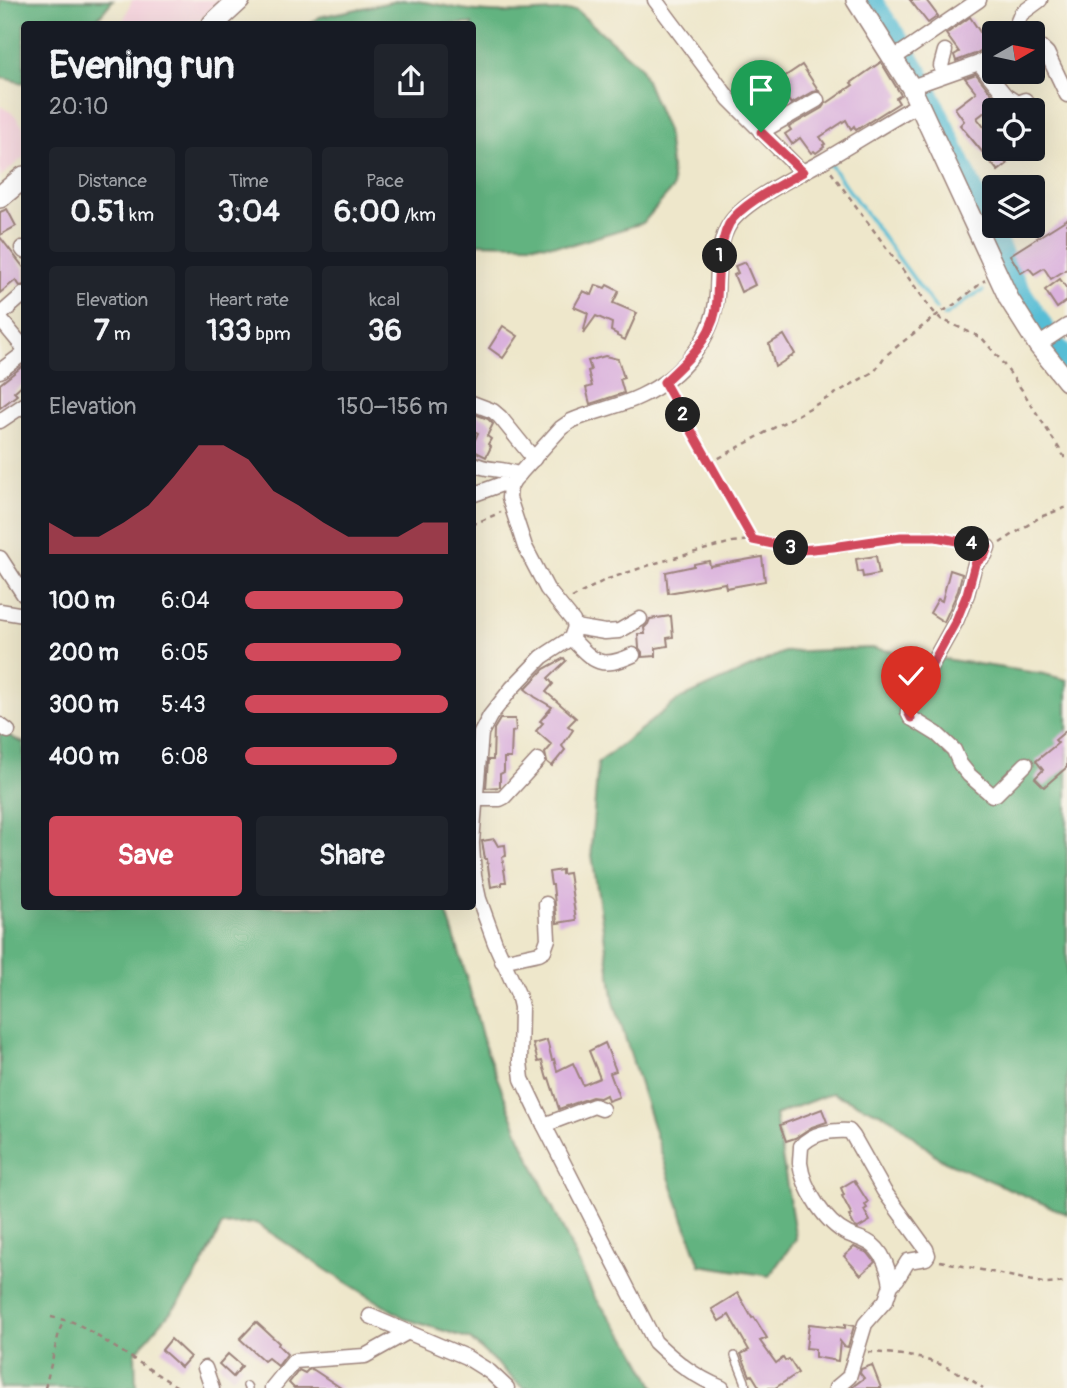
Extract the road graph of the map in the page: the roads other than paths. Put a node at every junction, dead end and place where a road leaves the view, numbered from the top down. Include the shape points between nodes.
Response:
1 (239, 0) edge
2 (655, 0) edge
3 (856, 0) edge
4 (979, 0) edge
5 (1040, 0) edge
6 (216, 21) edge
7 (1018, 21) edge
8 (945, 51) dead end
9 (1045, 51) edge
10 (894, 58) junction
11 (982, 61) edge
12 (979, 63) junction
13 (943, 74) junction
14 (915, 95) junction
15 (1067, 95) edge
16 (1010, 98) edge
17 (817, 100) dead end
18 (761, 132) junction
19 (803, 172) junction
20 (21, 180) edge
21 (0, 197) edge
22 (21, 297) edge
23 (0, 317) edge
24 (1067, 326) edge
25 (1045, 341) junction
26 (21, 346) edge
27 (21, 353) edge
28 (0, 371) edge
29 (1067, 382) edge
30 (476, 405) edge
31 (21, 407) edge
32 (0, 421) edge
33 (534, 459) junction
34 (476, 465) edge
35 (515, 481) junction
36 (476, 494) edge
37 (988, 547) road end
38 (0, 558) edge
39 (21, 590) edge
40 (0, 611) edge
41 (21, 614) edge
42 (640, 619) dead end
43 (573, 633) junction
44 (633, 655) dead end
45 (538, 760) dead end
46 (1026, 764) dead end
47 (476, 788) edge
48 (476, 799) edge
49 (476, 885) edge
50 (546, 904) dead end
51 (502, 961) junction
52 (603, 1109) dead end
53 (544, 1125) junction
54 (891, 1285) junction
55 (370, 1316) dead end
56 (408, 1332) junction
57 (735, 1356) dead end
58 (205, 1368) dead end
59 (212, 1388) edge
60 (272, 1388) edge
61 (507, 1388) edge
62 (722, 1388) edge
63 (746, 1388) edge
64 (836, 1388) edge

1 - 6 main road
2 - 18 street via 729,99
3 - 10 main road
4 - 10 street
5 - 7 street via 1021,13
8 - 13 street
9 - 15 street
10 - 14 main road
11 - 12 street
12 - 13 street
12 - 16 street
13 - 14 street
14 - 19 street
14 - 25 main road via 1009,299
17 - 18 street
18 - 19 street
19 - 33 street via 747,206 728,225 716,309 696,351 664,382 641,396 571,421
20 - 21 main road
22 - 23 street
23 - 26 street
24 - 25 street
25 - 29 main road
27 - 28 street
30 - 33 street via 500,417
31 - 32 street
33 - 35 street
34 - 35 street via 509,470
35 - 36 street
35 - 43 street via 509,498 525,547 547,589 573,621
37 - 46 street via 975,564 956,621 908,712 954,750 969,775 992,795
38 - 39 street
40 - 41 street
42 - 43 street via 619,631
43 - 44 street via 587,656 602,664
43 - 47 street via 542,657 490,716 481,733
45 - 48 street via 504,797
49 - 51 street
50 - 51 street via 548,939 544,950
51 - 53 street via 521,1007 522,1079
52 - 53 street via 594,1106
53 - 62 street via 655,1342 675,1362
54 - 54 street via 908,1261 926,1258 926,1249 849,1131 807,1139 801,1146 800,1164 810,1192 830,1220 877,1249
54 - 64 street via 886,1300 865,1324 849,1377
55 - 56 street
56 - 60 street via 365,1356 294,1361
56 - 61 street via 466,1357
57 - 63 lane
58 - 59 street

